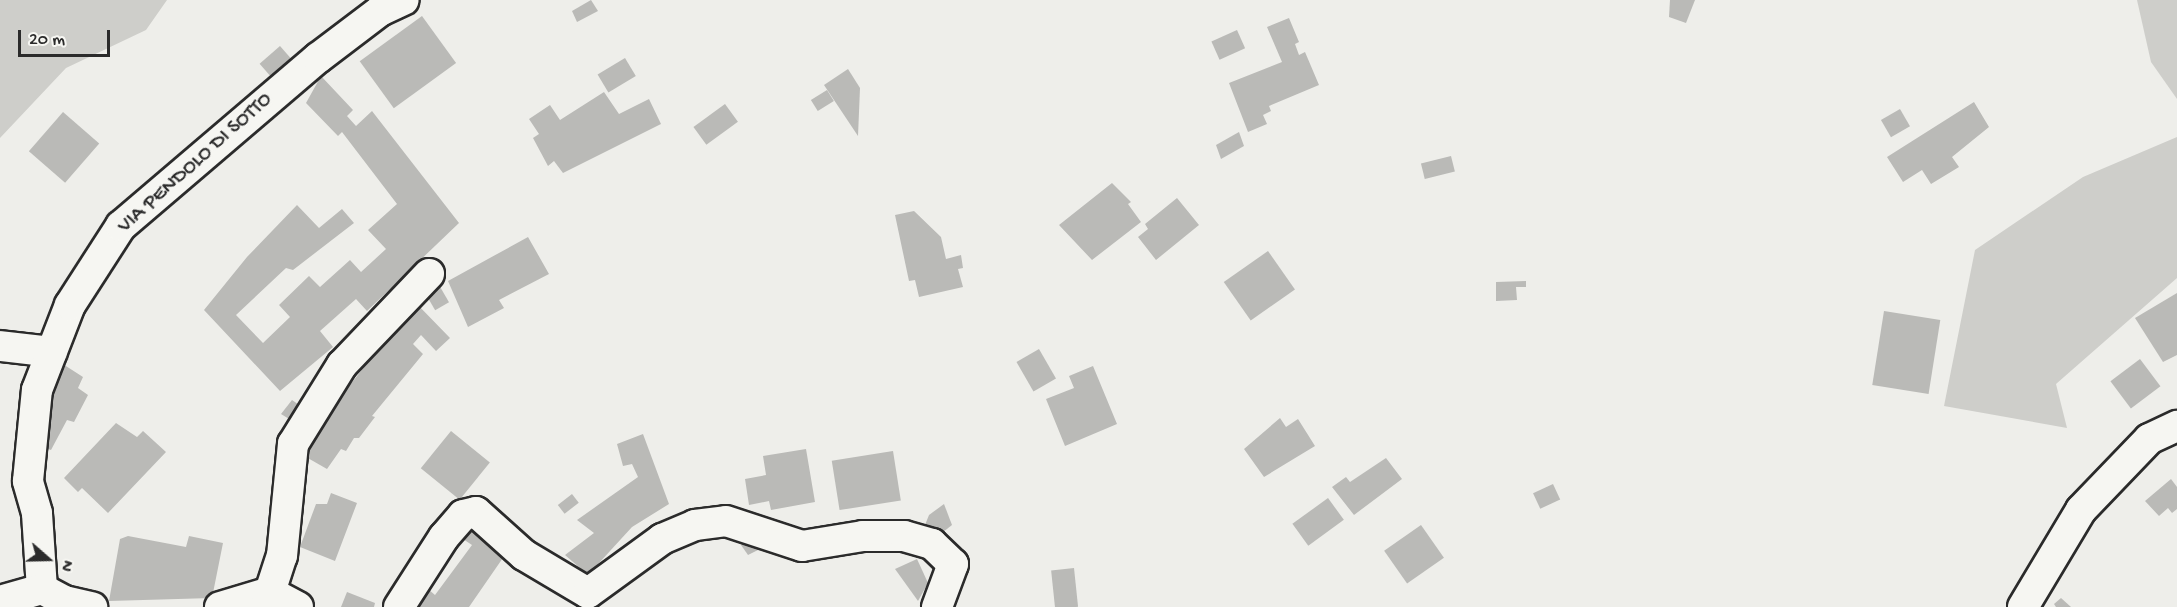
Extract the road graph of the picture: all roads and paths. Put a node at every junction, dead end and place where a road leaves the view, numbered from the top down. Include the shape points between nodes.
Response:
1 (404, 0) edge
2 (429, 274) dead end
3 (0, 346) edge
4 (52, 352) junction
5 (2177, 426) edge
6 (42, 589) junction
7 (268, 600) edge
8 (0, 601) edge
9 (92, 607) edge
10 (220, 607) edge
11 (298, 607) edge
12 (399, 607) edge
13 (937, 607) edge
14 (2023, 607) edge

1 - 4 street, VIA PENDOLO DI SOTTO via 380,11 318,58 121,226 69,305
2 - 7 street via 342,365 293,444 282,555
3 - 4 street
4 - 6 street, VIA PENDOLO DI SOTTO via 38,390 28,481 37,513
5 - 14 street via 2149,439 2081,510
6 - 8 street
6 - 9 street via 65,601
7 - 10 street
7 - 11 street
12 - 13 street via 444,537 463,515 476,512 524,555 588,593 662,539 694,525 726,521 802,546 863,536 904,536 932,544 953,564

